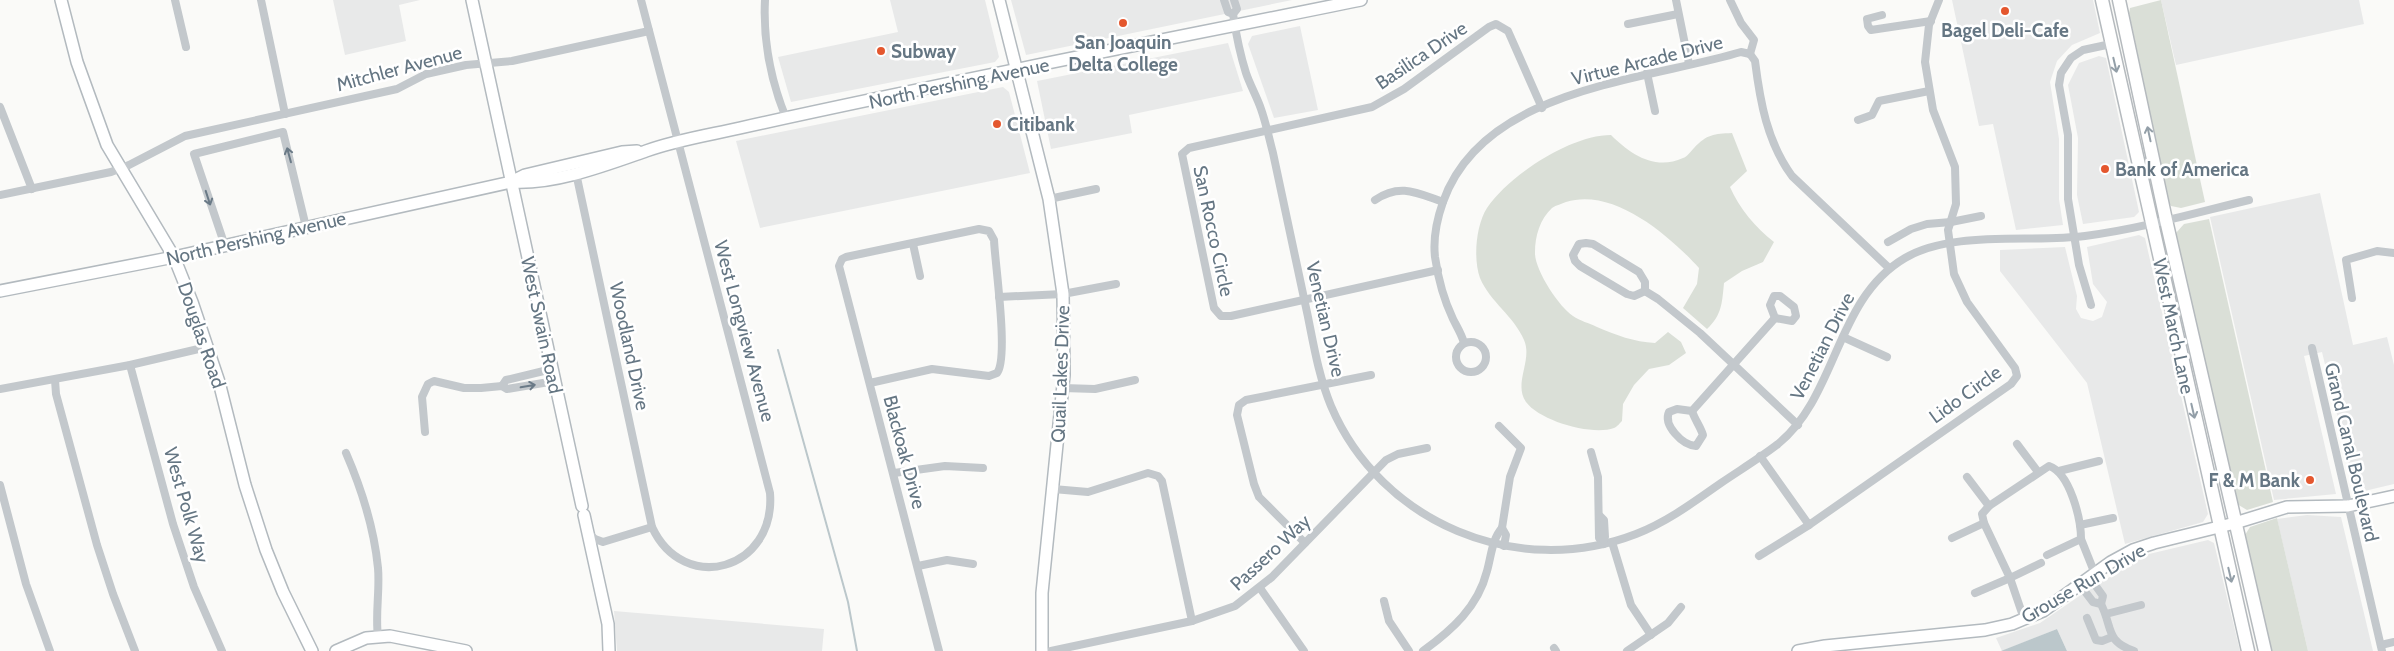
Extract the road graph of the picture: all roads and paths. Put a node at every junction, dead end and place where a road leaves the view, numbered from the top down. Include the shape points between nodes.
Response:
1 (61, 0) edge
2 (175, 0) edge
3 (261, 0) edge
4 (472, 0) edge
5 (641, 0) edge
6 (765, 0) edge
7 (998, 0) edge
8 (1224, 0) edge
9 (1234, 0) edge
10 (1361, 0) edge
11 (1676, 0) edge
12 (1730, 0) edge
13 (1939, 0) edge
14 (2102, 0) edge
15 (2119, 0) edge
16 (1678, 14) junction
17 (1882, 15) dead end
18 (1234, 20) junction
19 (1931, 21) junction
20 (1628, 24) dead end
21 (649, 31) junction
22 (2111, 44) junction
23 (186, 47) dead end
24 (1750, 54) junction
25 (486, 63) junction
26 (1689, 64) junction
27 (1017, 71) junction
28 (1647, 73) junction
29 (1929, 91) junction
30 (0, 107) edge
31 (1542, 108) junction
32 (1655, 111) dead end
33 (285, 114) junction
34 (786, 118) junction
35 (1858, 120) dead end
36 (1267, 131) junction
37 (678, 142) junction
38 (647, 151) junction
39 (120, 169) junction
40 (576, 173) junction
41 (511, 182) junction
42 (32, 189) junction
43 (1096, 189) dead end
44 (0, 195) edge
45 (1049, 199) junction
46 (1375, 200) dead end
47 (2249, 200) dead end
48 (1443, 202) junction
49 (1981, 216) dead end
50 (2166, 220) junction
51 (1951, 222) junction
52 (2152, 223) junction
53 (306, 227) junction
54 (2075, 237) junction
55 (1888, 242) dead end
56 (913, 244) junction
57 (1948, 244) junction
58 (225, 246) junction
59 (2394, 254) edge
60 (174, 258) junction
61 (1889, 268) junction
62 (1438, 270) junction
63 (920, 276) dead end
64 (1116, 284) dead end
65 (1645, 290) junction
66 (0, 291) edge
67 (1063, 294) junction
68 (999, 298) junction
69 (2352, 298) dead end
70 (1304, 299) junction
71 (2091, 305) dead end
72 (1775, 318) dead end
73 (1843, 337) junction
74 (1464, 343) dead end
75 (207, 347) junction
76 (2312, 348) dead end
77 (1887, 357) dead end
78 (130, 365) junction
79 (1733, 365) junction
80 (552, 369) junction
81 (1371, 375) dead end
82 (54, 380) junction
83 (1135, 380) dead end
84 (555, 381) junction
85 (870, 382) junction
86 (1323, 385) junction
87 (502, 386) junction
88 (1063, 388) junction
89 (0, 389) edge
90 (1692, 411) junction
91 (1798, 425) junction
92 (1499, 426) dead end
93 (425, 432) dead end
94 (2017, 444) dead end
95 (1428, 448) dead end
96 (1591, 452) dead end
97 (346, 453) dead end
98 (1760, 456) junction
99 (2099, 461) dead end
100 (983, 468) dead end
101 (2059, 471) junction
102 (1373, 472) junction
103 (2038, 472) junction
104 (894, 474) junction
105 (1967, 476) dead end
106 (0, 485) edge
107 (1053, 489) junction
108 (2394, 496) edge
109 (1989, 506) junction
110 (2348, 506) junction
111 (2114, 518) dead end
112 (1984, 523) junction
113 (2235, 523) junction
114 (1809, 525) junction
115 (2080, 525) junction
116 (652, 527) junction
117 (2219, 527) junction
118 (1502, 528) junction
119 (587, 531) junction
120 (1952, 538) dead end
121 (2081, 539) junction
122 (1603, 542) junction
123 (1612, 542) junction
124 (1305, 543) junction
125 (1494, 544) junction
126 (1504, 546) junction
127 (2047, 555) dead end
128 (1758, 556) dead end
129 (2041, 563) dead end
130 (973, 564) dead end
131 (918, 566) junction
132 (2010, 578) junction
133 (2088, 579) junction
134 (1260, 588) junction
135 (1975, 593) dead end
136 (1384, 601) dead end
137 (2101, 604) junction
138 (2141, 605) dead end
139 (1681, 607) dead end
140 (2106, 614) junction
141 (2087, 618) dead end
142 (2024, 619) junction
143 (1192, 621) junction
144 (1651, 635) junction
145 (378, 637) junction
146 (2112, 637) junction
147 (2394, 642) edge
148 (440, 648) edge
149 (2382, 648) edge
150 (50, 651) edge
151 (135, 651) edge
152 (222, 651) edge
153 (312, 651) edge
154 (336, 651) edge
155 (466, 651) edge
156 (609, 651) edge
157 (939, 651) edge
158 (1042, 651) edge
159 (1051, 651) edge
160 (1304, 651) edge
161 (1410, 651) edge
162 (1423, 651) edge
163 (1627, 651) edge
164 (1798, 651) edge
165 (2134, 651) edge
166 (2248, 651) edge
167 (2265, 651) edge

1 - 39 main road, Douglas Road via 86,90
2 - 23 street
3 - 33 street
4 - 25 main road, West Swain Road
5 - 21 street, West Longview Avenue
6 - 34 street via 770,66
7 - 27 main road, Quail Lakes Drive
8 - 18 street
9 - 18 street via 1237,9
10 - 18 main road, North Pershing Avenue
11 - 16 street
12 - 24 street via 1754,40
13 - 19 street
14 - 22 main road, West March Lane
50 -> 15 main road, West March Lane
16 - 20 street
16 - 26 street
17 - 19 street via 1867,19 1871,30
18 - 27 main road, North Pershing Avenue
18 - 36 street, Venetian Drive via 1244,68
19 - 29 street via 1925,62
21 - 25 street, Mitchler Avenue via 512,61
21 - 37 street, West Longview Avenue
22 -> 52 main road, West March Lane
22 - 54 street via 2077,54 2067,63 2060,78 2059,90 2068,135 2068,199
24 - 26 street, Virtue Arcade Drive via 1741,52
24 - 61 street via 1755,61 1769,131 1781,162
25 - 33 street, Mitchler Avenue via 426,74 397,89
25 - 41 main road, West Swain Road
26 - 28 street, Virtue Arcade Drive
27 - 34 main road, North Pershing Avenue
27 - 45 main road, Quail Lakes Drive
28 - 31 street, Virtue Arcade Drive via 1606,83
28 - 32 street
29 - 35 street via 1879,101 1872,115
29 - 51 street via 1955,167 1956,204
30 - 42 street
31 - 36 street, Basilica Drive via 1508,31 1496,24 1404,89 1372,107
31 - 48 street, Virtue Arcade Drive via 1489,137 1453,179
33 - 39 street, Mitchler Avenue via 178,139
34 - 37 main road, North Pershing Avenue
36 - 70 street, Venetian Drive
36 - 70 street, San Rocco Circle via 1189,148 1182,154 1214,308 1219,315 1226,317
37 - 38 main road, North Pershing Avenue
37 - 116 street, West Longview Avenue via 770,493 771,508 768,525 755,546 739,559 720,566 702,566 675,556 657,538
38 - 40 main road, North Pershing Avenue via 624,161
38 - 41 main road, North Pershing Avenue via 622,152 525,174
39 - 42 street, Mitchler Avenue
39 - 60 main road, Douglas Road
40 - 41 main road, North Pershing Avenue via 527,183
40 - 116 street, Woodland Drive
41 - 53 main road, North Pershing Avenue
41 - 80 main road, West Swain Road
42 - 44 street, Mitchler Avenue
43 - 45 street
45 - 67 main road, Quail Lakes Drive
46 - 48 street via 1401,190
47 - 50 street, Venetian Drive
48 - 62 street, Virtue Arcade Drive via 1436,233
49 - 51 street
50 - 52 street, Venetian Drive
50 - 113 main road, West March Lane
51 - 55 street via 1911,229
51 - 57 street
52 - 54 street, Venetian Drive
52 -> 117 main road, West March Lane
53 - 58 main road, North Pershing Avenue
53 -> 58 street via 283,132 194,154
54 - 57 street, Venetian Drive
54 - 71 street via 2083,283
56 - 63 street
56 - 68 street via 979,229 989,231 993,237
56 - 85 street, Blackoak Drive via 846,257 841,263 840,272
57 - 61 street, Venetian Drive via 1922,250
57 - 114 street, Lido Circle via 1961,293 2015,368 2014,381
58 - 60 main road, North Pershing Avenue
59 - 69 street via 2377,252 2346,260
60 - 66 main road, North Pershing Avenue
60 - 75 main road, Douglas Road
61 - 73 street, Venetian Drive via 1866,294
62 - 70 street
62 - 74 street, Virtue Arcade Drive via 1446,300
64 - 67 street
65 - 65 street via 1645,282 1639,272 1593,244 1579,244 1575,248 1575,261 1627,294 1634,296
65 - 79 street via 1700,333
67 - 68 street
67 - 88 main road, Quail Lakes Drive
68 - 85 street via 1002,365 998,373 989,376 923,370
70 - 86 street, Venetian Drive
72 - 79 street
73 - 77 street
73 - 91 street, Venetian Drive via 1819,391
75 - 78 street
75 - 153 main road, Douglas Road via 266,550
76 - 110 street, Grand Canal Boulevard
78 - 82 street
78 - 152 street, West Polk Way via 182,552
79 - 90 street
79 - 91 street
80 - 84 main road, West Swain Road
80 - 87 street via 506,380
81 - 86 street
82 - 89 street
82 - 151 street via 97,544
83 - 88 street via 1095,389
87 -> 84 street via 507,389
84 - 119 main road, West Swain Road
85 - 104 street, Blackoak Drive
86 - 102 street, Venetian Drive via 1339,423
86 - 124 street via 1246,400 1237,410 1256,491 1264,504
87 - 93 street via 464,388 434,381 428,384 422,397
88 - 107 main road, Quail Lakes Drive
90 - 90 street via 1676,409 1666,418 1682,438 1696,446 1703,435
91 - 98 street, Venetian Drive
92 - 118 street via 1521,448 1510,477
94 - 103 street
95 - 102 street, Passero Way via 1391,456
96 - 122 street via 1598,477 1600,516 1604,520
97 - 145 street via 374,534 378,569
98 - 114 street
98 - 123 street, Venetian Drive via 1660,523
99 - 101 street
100 - 104 street via 946,466
101 - 103 street via 2049,466
101 - 115 street via 2069,487
102 - 124 street, Passero Way
102 - 125 street, Venetian Drive via 1397,496 1434,521
103 - 109 street
104 - 131 street, Blackoak Drive
105 - 109 street
106 - 150 street via 26,584
107 - 143 street via 1088,492 1148,473 1158,476 1162,481
107 - 158 main road, Quail Lakes Drive via 1041,607
108 - 110 main road, Grouse Run Drive
109 - 112 street via 1982,514
110 - 113 main road, Grouse Run Drive via 2287,507
110 - 149 street, Grand Canal Boulevard
111 - 115 street
112 - 120 street
112 - 132 street
113 - 117 main road, Grouse Run Drive
113 - 167 main road, West March Lane
114 - 128 street, Lido Circle
115 - 121 street
116 - 119 street via 603,542
117 - 133 main road, Grouse Run Drive via 2134,550
117 -> 166 main road, West March Lane
118 - 125 street
118 - 126 street via 1506,534
119 - 156 main road, West Swain Road via 608,624
121 - 127 street
121 - 133 street
122 - 123 street, Venetian Drive
122 - 126 street, Venetian Drive via 1557,550
123 - 144 street via 1631,606
124 - 134 street, Passero Way
125 - 126 street, Venetian Drive
125 - 162 street via 1482,587 1472,606 1452,628
129 - 132 street
130 - 131 street via 947,560
131 - 157 street, Blackoak Drive
132 - 135 street
132 - 142 street
133 - 137 street via 2103,596
133 - 137 street via 2093,602
133 - 142 main road, Grouse Run Drive via 2047,608
134 - 143 street, Passero Way via 1225,610
134 - 160 street
136 - 161 street via 1389,620
137 - 140 street
138 - 140 street
139 - 144 street via 1668,623
140 - 146 street
141 - 146 street via 2096,640
142 - 164 main road, Grouse Run Drive via 1985,630
143 - 159 street, Passero Way
144 - 163 street
145 - 148 main road via 399,637
145 - 154 main road via 366,638
146 - 165 street via 2124,648
147 - 149 street
148 - 155 main road

